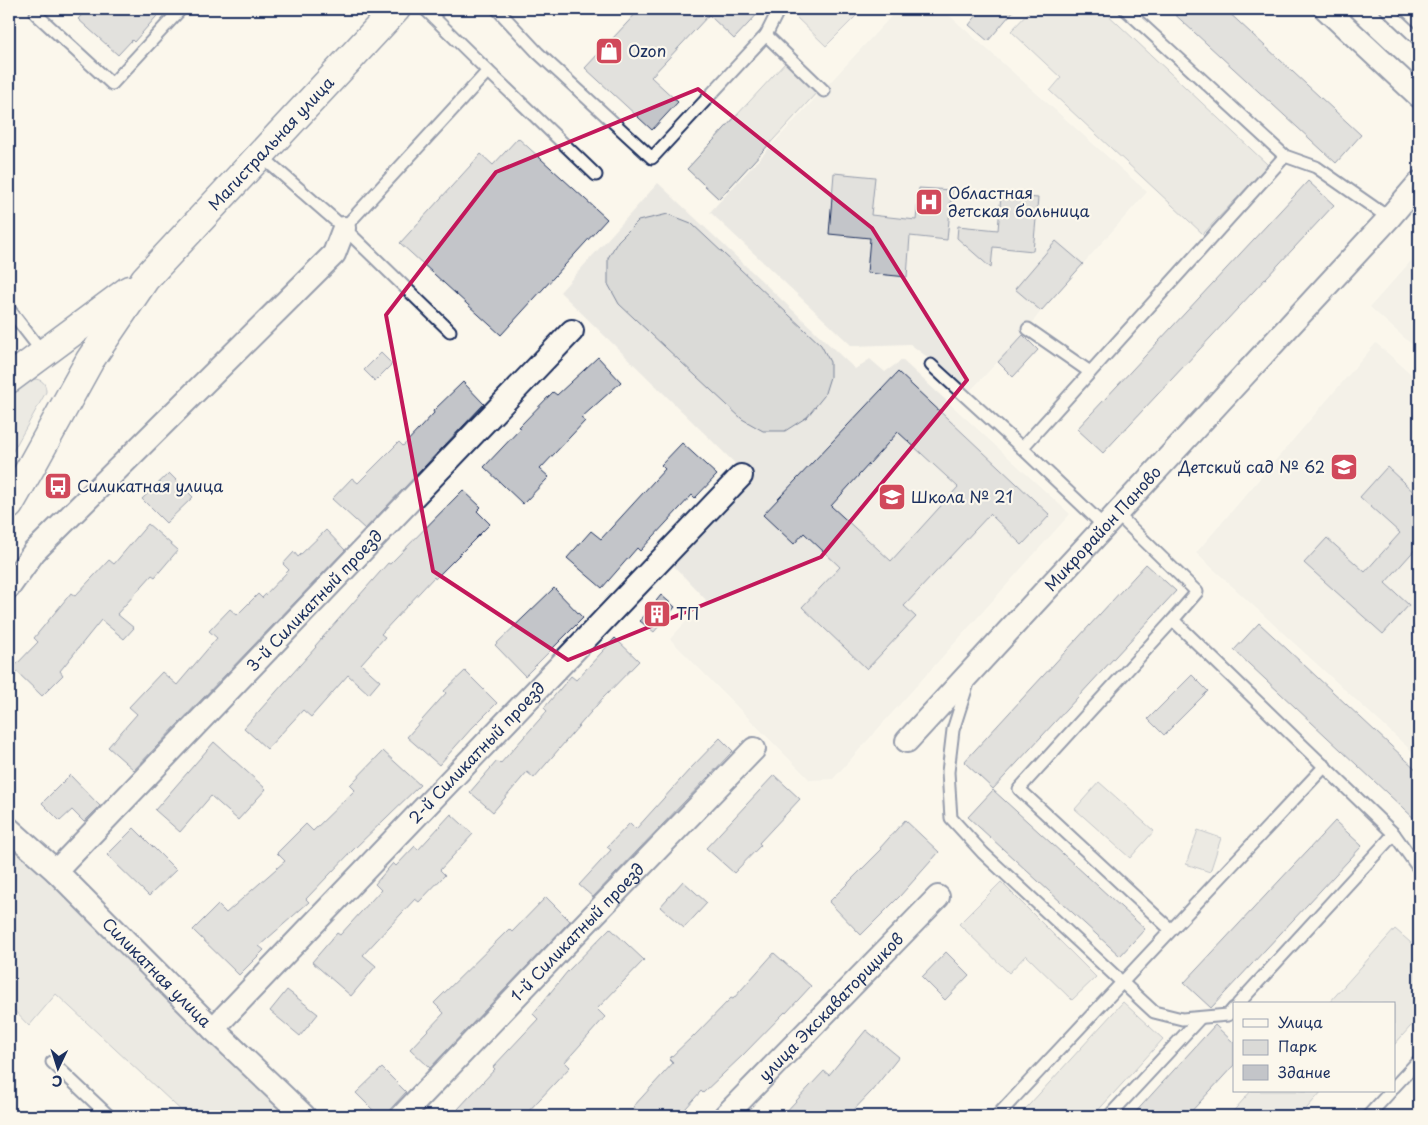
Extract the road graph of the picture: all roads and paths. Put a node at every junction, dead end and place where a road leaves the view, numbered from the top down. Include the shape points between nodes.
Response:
1 (42, 9) edge
2 (181, 9) edge
3 (396, 9) edge
4 (425, 9) edge
5 (497, 9) edge
6 (780, 9) edge
7 (1125, 9) edge
8 (1326, 9) edge
9 (1386, 9) edge
10 (766, 35) junction
11 (1419, 40) edge
12 (488, 71) junction
13 (824, 90) dead end
14 (1419, 96) edge
15 (260, 155) junction
16 (1285, 156) junction
17 (596, 174) dead end
18 (1419, 183) edge
19 (1388, 218) junction
20 (344, 228) junction
21 (145, 279) junction
22 (9, 309) edge
23 (1028, 329) dead end
24 (572, 330) dead end
25 (450, 331) dead end
26 (43, 353) junction
27 (931, 365) dead end
28 (1090, 372) junction
29 (9, 379) edge
30 (1022, 448) junction
31 (742, 476) dead end
32 (9, 504) edge
33 (1110, 520) junction
34 (9, 587) edge
35 (1173, 620) junction
36 (972, 670) junction
37 (907, 742) dead end
38 (754, 749) dead end
39 (1325, 766) junction
40 (9, 829) edge
41 (1394, 834) junction
42 (1419, 869) edge
43 (56, 871) junction
44 (938, 897) dead end
45 (1170, 929) junction
46 (1122, 982) junction
47 (1240, 1002) edge
48 (1233, 1009) edge
49 (1200, 1018) junction
50 (213, 1029) junction
51 (1419, 1060) edge
52 (52, 1062) dead end
53 (1396, 1085) edge
54 (1390, 1092) edge
55 (109, 1116) edge
56 (304, 1116) edge
57 (402, 1116) edge
58 (725, 1116) edge
59 (997, 1116) edge
60 (1108, 1116) edge
61 (1368, 1116) edge

1 - 2 lane via 36,14 112,84
3 - 15 highway, Магистральная улица
4 - 12 lane
5 - 10 lane via 538,53 652,158
6 - 10 lane
7 - 16 lane
8 - 14 street
9 - 11 lane
10 - 13 lane
12 - 17 lane
12 - 20 lane
15 - 20 lane
15 - 21 highway, Магистральная улица
16 - 19 lane via 1316,167
16 - 28 lane
18 - 19 street, Микрорайон Паново
19 - 33 street, Микрорайон Паново
20 - 25 lane
20 - 34 street via 334,254 34,552
21 - 26 highway, Магистральная улица
21 - 32 highway, Магистральная улица via 90,360
22 - 26 lane
23 - 28 lane
24 - 43 street, 3-й Силикатный проезд
26 - 29 highway, Магистральная улица
27 - 30 lane
28 - 30 lane
30 - 33 lane
31 - 50 street, 2-й Силикатный проезд
33 - 35 lane via 1197,592
33 - 36 street, Микрорайон Паново
35 - 39 lane
35 - 45 lane via 1018,789
36 - 37 street, Микрорайон Паново
36 - 46 lane via 953,730 948,772 950,818
38 - 57 street, 1-й Силикатный проезд
39 - 41 lane
39 - 45 lane
40 - 43 street, Силикатная улица
41 - 42 lane
41 - 47 lane
43 - 50 street, Силикатная улица
44 - 58 street, улица Экскаваторщиков
45 - 46 lane
46 - 49 lane via 1154,1012 1182,1019
46 - 59 lane
48 - 49 lane via 1228,1015
49 - 60 lane
50 - 56 street, Силикатная улица
51 - 53 lane
52 - 55 lane
54 - 61 lane

